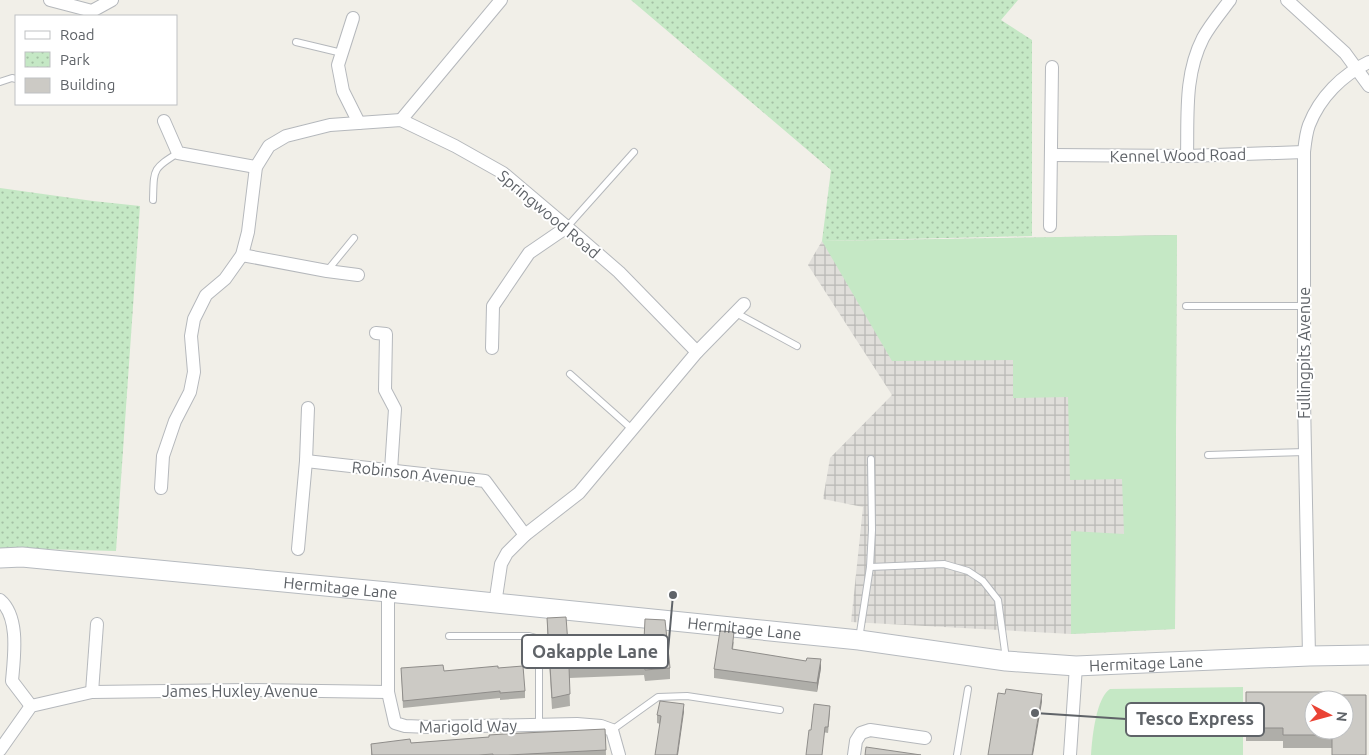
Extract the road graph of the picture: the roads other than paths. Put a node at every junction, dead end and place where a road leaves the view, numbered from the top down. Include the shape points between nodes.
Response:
1 (50, 0) edge
2 (112, 0) edge
3 (501, 0) edge
4 (1230, 0) edge
5 (1287, 0) edge
6 (92, 13) edge
7 (353, 18) dead end
8 (296, 42) dead end
9 (342, 52) junction
10 (1369, 62) edge
11 (1052, 67) dead end
12 (1355, 69) junction
13 (15, 79) edge
14 (0, 82) edge
15 (1369, 86) edge
16 (402, 120) junction
17 (164, 121) dead end
18 (360, 123) junction
19 (634, 152) dead end
20 (1304, 152) junction
21 (178, 153) junction
22 (1051, 155) junction
23 (1187, 156) junction
24 (256, 167) junction
25 (153, 200) dead end
26 (1050, 226) dead end
27 (566, 227) junction
28 (354, 238) dead end
29 (242, 255) junction
30 (327, 271) junction
31 (358, 275) dead end
32 (1186, 306) dead end
33 (1304, 306) junction
34 (740, 309) joint
35 (376, 333) dead end
36 (797, 346) dead end
37 (492, 348) dead end
38 (697, 352) junction
39 (570, 374) dead end
40 (308, 408) dead end
41 (633, 430) junction
42 (1305, 452) junction
43 (1208, 455) dead end
44 (871, 459) dead end
45 (306, 461) junction
46 (391, 470) junction
47 (161, 488) dead end
48 (525, 535) junction
49 (298, 549) dead end
50 (0, 558) edge
51 (870, 567) junction
52 (388, 592) junction
53 (0, 600) edge
54 (495, 604) junction
55 (97, 624) dead end
56 (449, 636) dead end
57 (859, 640) junction
58 (1369, 655) edge
59 (1309, 656) junction
60 (1006, 661) junction
61 (1076, 666) junction
62 (968, 689) dead end
63 (92, 692) junction
64 (388, 692) junction
65 (31, 706) junction
66 (780, 710) dead end
67 (539, 724) junction
68 (612, 730) junction
69 (925, 738) dead end
70 (0, 750) edge
71 (619, 755) edge
72 (854, 755) edge
73 (957, 755) edge
74 (1070, 755) edge

1 - 6 street
2 - 6 street
3 - 16 street
4 - 23 street via 1204,37 1194,59 1188,84
5 - 12 street via 1345,53
7 - 9 street
8 - 9 lane
9 - 18 street via 338,65 343,91
10 - 12 street, Fullingpits Avenue
11 - 22 street
12 - 15 street
12 - 20 street, Fullingpits Avenue via 1319,104 1308,126
13 - 14 lane
16 - 18 street
16 - 27 street, Springwood Road via 503,173
17 - 21 street
18 - 24 street via 330,125 286,136 269,146
19 - 27 lane
20 - 23 street, Kennel Wood Road
20 - 33 street, Fullingpits Avenue
21 - 24 street
21 - 25 lane via 159,165 153,177
22 - 23 street, Kennel Wood Road
22 - 26 street
24 - 29 street
27 - 37 street via 529,254 493,306
27 - 38 street, Springwood Road via 619,272
28 - 30 lane
29 - 30 street
29 - 47 street via 225,278 206,295 194,319 191,336 194,372 190,392 175,421 163,456
30 - 31 street
32 - 33 lane
33 - 42 street, Fullingpits Avenue
34 - 36 lane
34 - 38 street
35 - 46 street via 386,334 385,390 395,409
38 - 41 street
39 - 41 lane
40 - 45 street
41 - 48 street via 579,493
42 - 43 lane
42 - 59 street, Fullingpits Avenue
44 - 51 lane
45 - 46 street, Robinson Avenue
45 - 49 street
46 - 48 street, Robinson Avenue via 485,481
48 - 54 street via 501,564
50 - 52 main road, Hermitage Lane via 22,557
51 - 57 lane
51 - 60 lane via 944,564 968,571 983,581 998,600
52 - 54 main road, Hermitage Lane
52 - 64 street, Marigold Way
53 - 65 street via 11,616 15,645 12,681
54 - 57 main road, Hermitage Lane
55 - 63 street
56 - 67 lane via 536,638 539,647
57 - 60 main road, Hermitage Lane
58 - 59 main road, Hermitage Lane
59 - 61 main road, Hermitage Lane
60 - 61 main road, Hermitage Lane
61 - 74 street
62 - 73 lane
63 - 64 street, James Huxley Avenue
63 - 65 street, James Huxley Avenue
64 - 67 street, Marigold Way via 395,722 404,726
65 - 70 street
66 - 68 lane via 687,696 658,696
67 - 68 street, Marigold Way
68 - 71 street
69 - 72 street via 870,730 861,733

